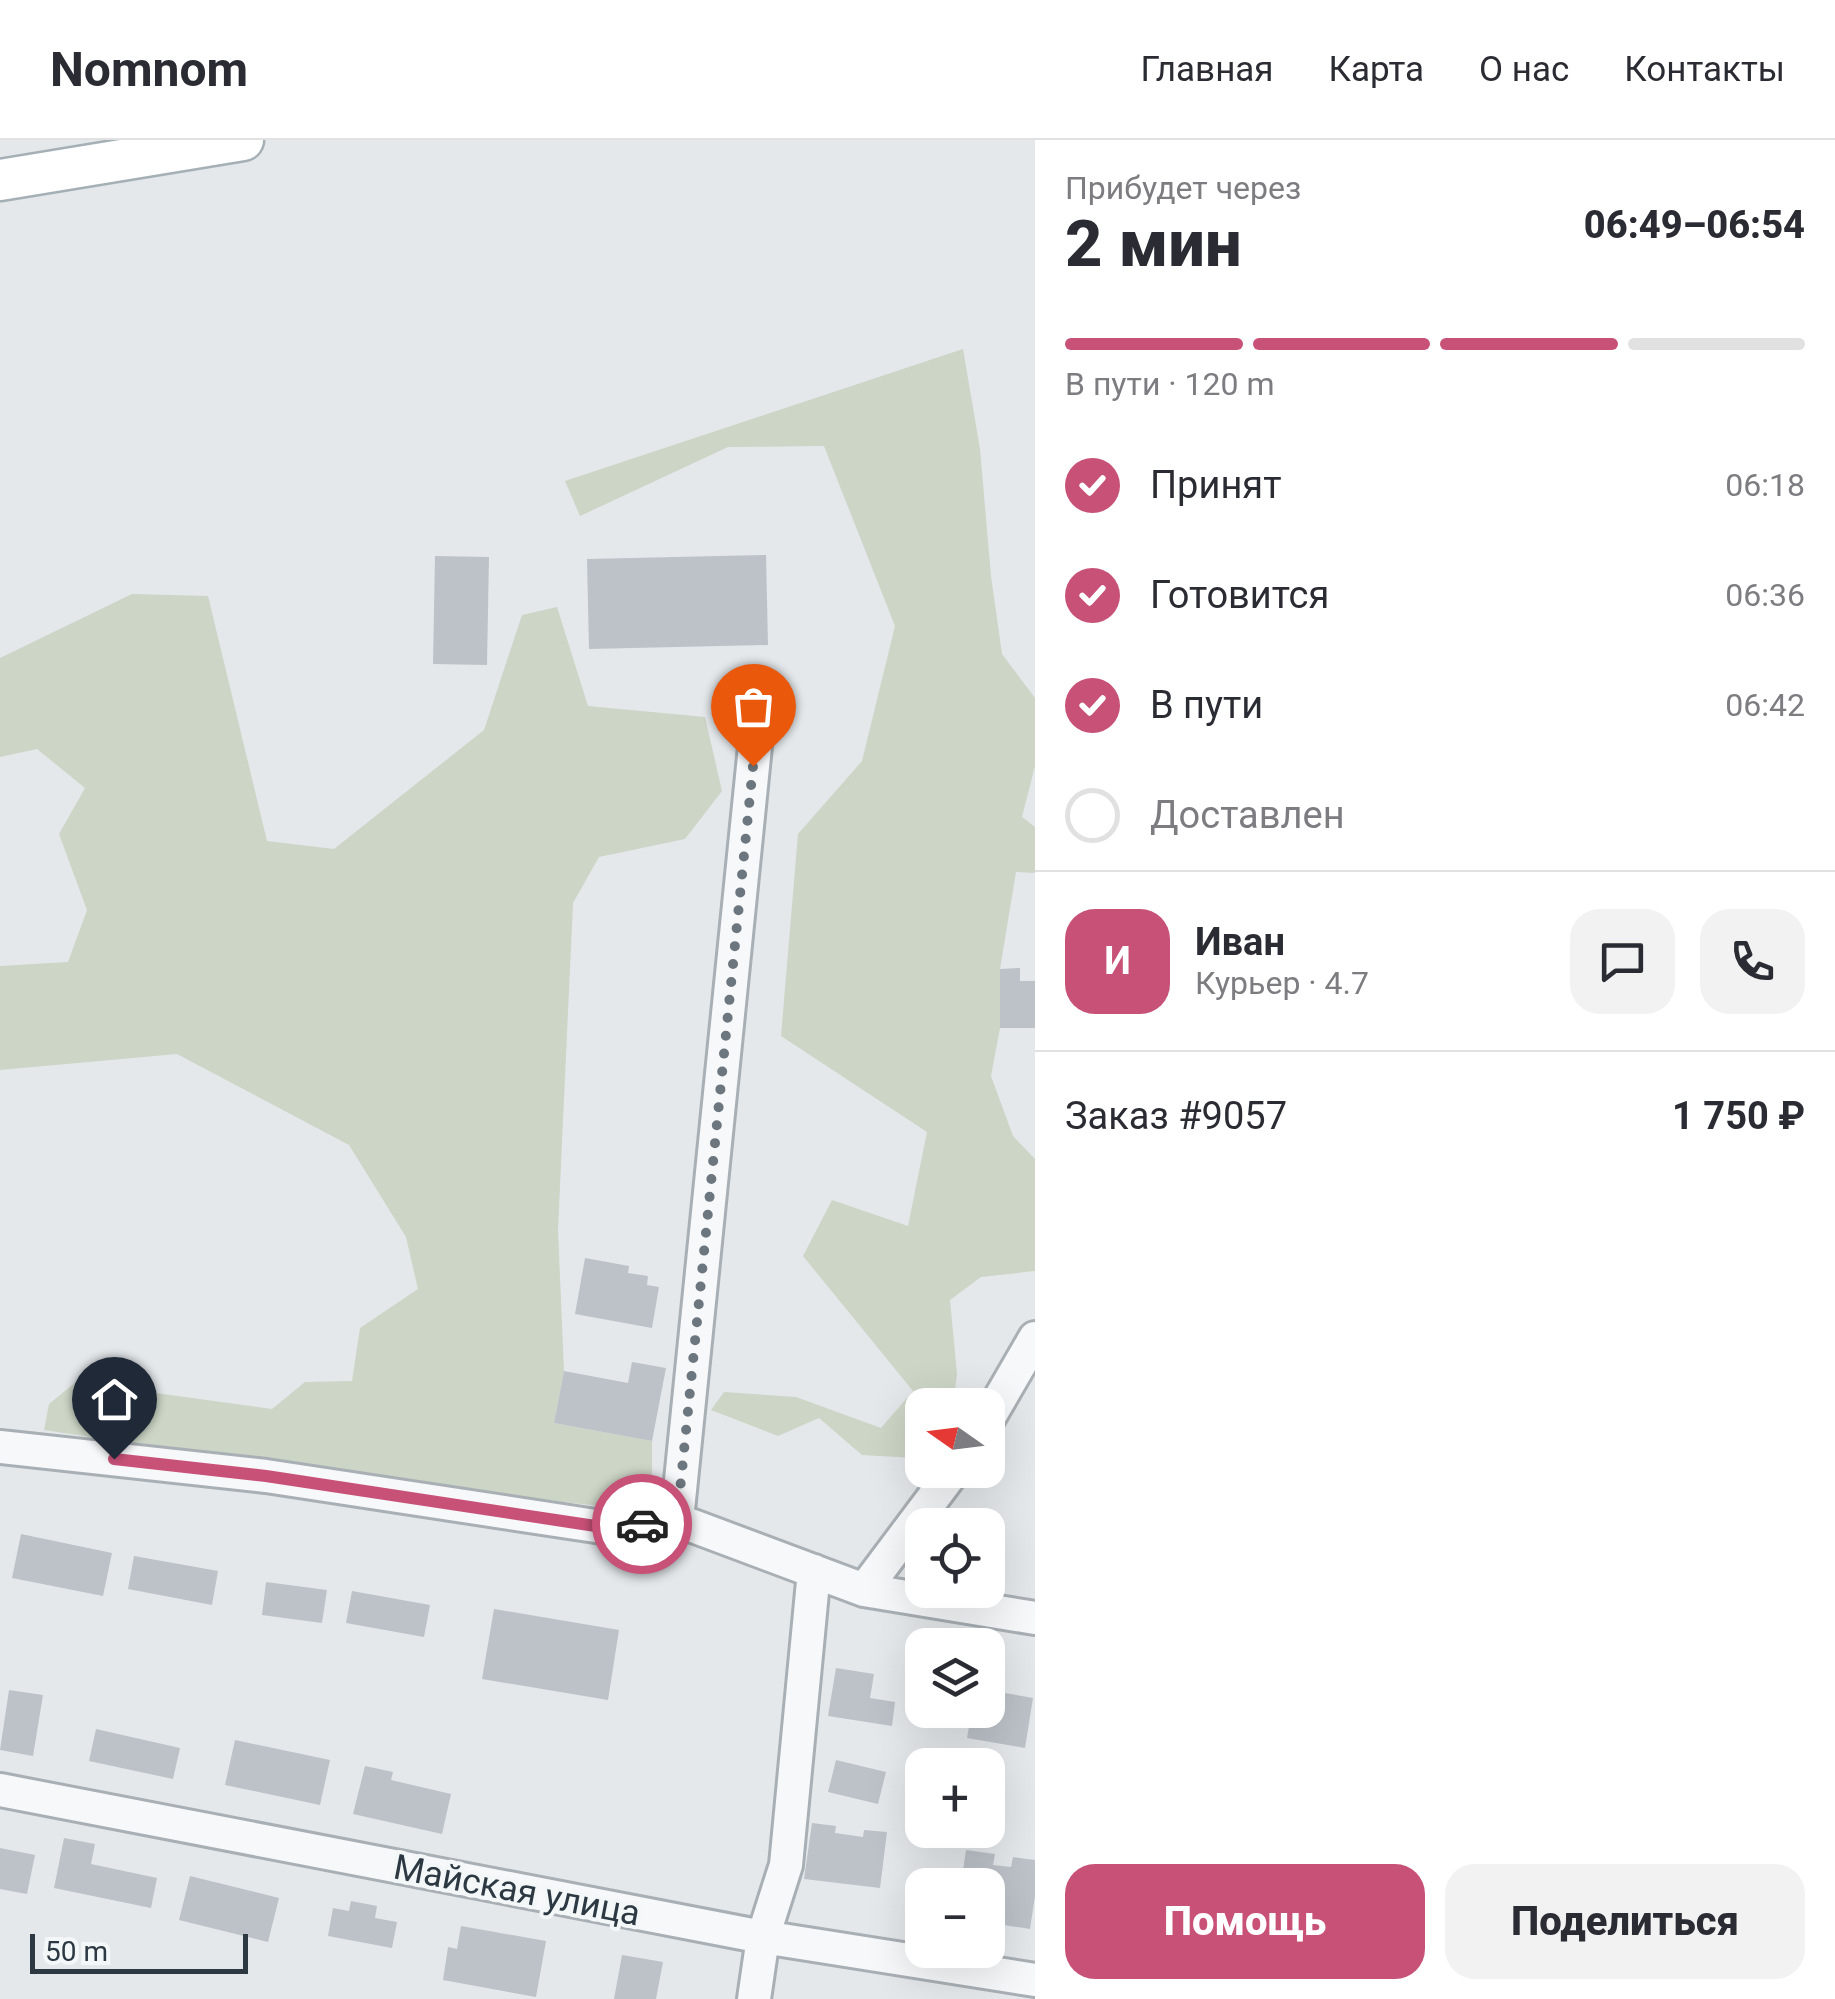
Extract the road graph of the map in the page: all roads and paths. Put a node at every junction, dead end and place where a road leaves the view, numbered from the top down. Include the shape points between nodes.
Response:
1 (243, 140) edge
2 (0, 180) edge
3 (761, 687) dead end
4 (1035, 1338) edge
5 (1005, 1390) edge
6 (0, 1446) edge
7 (940, 1488) edge
8 (677, 1520) junction
9 (814, 1572) junction
10 (864, 1590) junction
11 (1035, 1618) edge
12 (0, 1790) edge
13 (763, 1937) junction
14 (1035, 1980) edge
15 (754, 1999) edge

1 - 2 main road
3 - 8 street
4 - 5 street
6 - 8 street via 266,1476 602,1527
7 - 10 street
8 - 9 street
9 - 10 street
9 - 13 street via 786,1866
10 - 11 street
12 - 13 street, Майская улица
13 - 14 street, Майская улица
13 - 15 street

